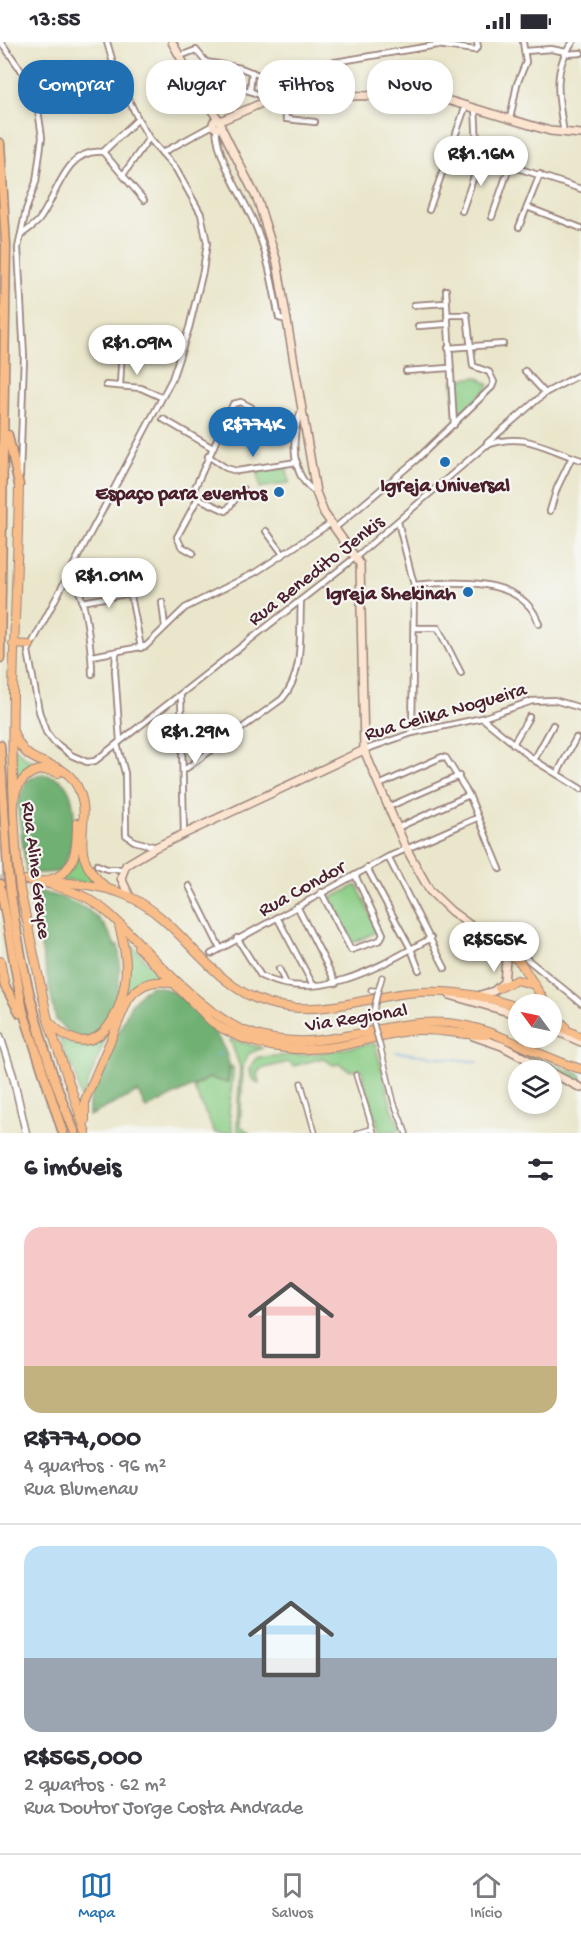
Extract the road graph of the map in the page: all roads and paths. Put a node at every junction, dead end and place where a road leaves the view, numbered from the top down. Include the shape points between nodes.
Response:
1 (1, 42) edge
2 (107, 42) edge
3 (172, 42) edge
4 (477, 42) edge
5 (523, 42) edge
6 (573, 42) edge
7 (526, 51) junction
8 (565, 53) junction
9 (581, 53) edge
10 (180, 56) junction
11 (204, 60) edge
12 (346, 60) edge
13 (246, 71) edge
14 (252, 72) junction
15 (258, 75) edge
16 (246, 90) edge
17 (250, 91) junction
18 (258, 93) edge
19 (355, 96) edge
20 (258, 105) edge
21 (466, 105) junction
22 (475, 108) junction
23 (284, 114) edge
24 (138, 119) junction
25 (510, 119) junction
26 (315, 123) dead end
27 (218, 125) junction
28 (564, 133) junction
29 (581, 134) edge
30 (149, 138) junction
31 (0, 143) edge
32 (103, 152) junction
33 (162, 153) junction
34 (481, 156) junction
35 (510, 165) junction
36 (540, 174) junction
37 (123, 175) junction
38 (581, 189) edge
39 (144, 200) dead end
40 (527, 207) junction
41 (429, 210) dead end
42 (462, 212) dead end
43 (492, 217) dead end
44 (519, 227) dead end
45 (581, 228) edge
46 (20, 236) junction
47 (446, 290) dead end
48 (446, 303) junction
49 (414, 305) dead end
50 (447, 315) junction
51 (288, 320) junction
52 (447, 324) junction
53 (418, 326) dead end
54 (123, 330) dead end
55 (503, 344) dead end
56 (471, 346) junction
57 (448, 348) junction
58 (449, 368) junction
59 (406, 371) dead end
60 (525, 371) dead end
61 (581, 374) edge
62 (106, 385) dead end
63 (120, 385) junction
64 (545, 393) junction
65 (161, 397) junction
66 (251, 407) dead end
67 (302, 409) junction
68 (163, 419) dead end
69 (5, 422) junction
70 (454, 424) junction
71 (10, 446) junction
72 (485, 446) junction
73 (211, 447) junction
74 (21, 448) junction
75 (208, 456) junction
76 (572, 457) junction
77 (581, 460) edge
78 (297, 462) junction
79 (19, 485) junction
80 (243, 489) dead end
81 (316, 492) junction
82 (198, 498) junction
83 (550, 512) dead end
84 (398, 522) junction
85 (333, 526) junction
86 (266, 531) dead end
87 (193, 554) dead end
88 (283, 554) junction
89 (357, 556) junction
90 (125, 564) dead end
91 (66, 578) junction
92 (414, 585) junction
93 (131, 593) junction
94 (301, 600) junction
95 (82, 602) junction
96 (162, 602) dead end
97 (539, 624) dead end
98 (165, 627) junction
99 (415, 628) junction
100 (13, 644) junction
101 (30, 645) junction
102 (141, 648) junction
103 (116, 652) junction
104 (92, 656) junction
105 (0, 658) edge
106 (461, 673) dead end
107 (92, 674) dead end
108 (181, 696) junction
109 (581, 708) edge
110 (529, 717) dead end
111 (482, 718) junction
112 (10, 724) junction
113 (553, 725) dead end
114 (412, 733) junction
115 (576, 738) dead end
116 (118, 742) junction
117 (513, 744) junction
118 (0, 745) edge
119 (364, 750) junction
120 (534, 760) junction
121 (184, 770) junction
122 (557, 774) junction
123 (459, 776) junction
124 (379, 785) junction
125 (580, 786) edge
126 (469, 795) junction
127 (388, 807) junction
128 (12, 811) junction
129 (477, 818) junction
130 (397, 828) junction
131 (184, 835) junction
132 (156, 847) junction
133 (406, 848) junction
134 (388, 857) junction
135 (97, 865) dead end
136 (123, 868) junction
137 (368, 868) junction
138 (500, 869) dead end
139 (355, 874) junction
140 (25, 880) tunnel mouth
141 (42, 882) junction
142 (3, 886) edge
143 (189, 886) dead end
144 (108, 889) junction
145 (321, 892) junction
146 (130, 897) junction
147 (297, 906) junction
148 (277, 917) junction
149 (119, 923) junction
150 (132, 937) junction
151 (237, 938) junction
152 (431, 938) junction
153 (220, 948) junction
154 (501, 948) junction
155 (411, 949) junction
156 (211, 954) dead end
157 (0, 961) edge
158 (445, 968) dead end
159 (279, 969) dead end
160 (419, 970) dead end
161 (382, 977) dead end
162 (336, 982) junction
163 (2, 983) edge
164 (172, 984) junction
165 (286, 984) junction
166 (531, 984) junction
167 (313, 985) junction
168 (499, 988) junction
169 (371, 990) dead end
170 (378, 992) junction
171 (440, 992) junction
172 (539, 994) edge
173 (480, 995) junction
174 (581, 1003) edge
175 (508, 1004) edge
176 (508, 1012) edge
177 (48, 1020) junction
178 (562, 1023) edge
179 (562, 1027) edge
180 (570, 1031) junction
181 (562, 1033) edge
182 (468, 1035) junction
183 (494, 1035) junction
184 (0, 1036) edge
185 (581, 1037) edge
186 (32, 1041) junction
187 (581, 1042) edge
188 (528, 1060) edge
189 (581, 1069) edge
190 (356, 1075) dead end
191 (562, 1078) edge
192 (301, 1083) dead end
193 (581, 1088) edge
194 (373, 1131) edge
195 (86, 1132) edge
196 (26, 1133) edge
197 (63, 1133) edge
198 (75, 1133) edge
199 (315, 1133) edge
200 (358, 1133) edge
201 (406, 1133) edge

1 - 46 street, Rua Aline Greyce via 35,90 42,137 36,182
2 - 24 street via 116,73
3 - 10 main road
4 - 12 street via 475,50 437,45
5 - 7 street
6 - 8 street
7 - 8 street via 551,49
7 - 25 street
8 - 9 street
8 - 28 street via 558,79
10 - 11 street via 196,50
10 - 27 main road
13 - 14 street
14 - 15 street
14 - 17 street
16 - 17 street
17 - 18 street
19 - 21 main road via 414,95
20 - 27 main road
21 - 22 main road
21 - 41 street
22 - 25 main road
22 - 34 street
23 - 26 street via 286,118
24 - 30 street
24 - 32 street
25 - 28 main road
27 - 33 street
27 - 51 main road via 258,201 269,232
27 - 51 street via 224,159 266,254 279,318
28 - 29 main road
30 - 33 street
30 - 37 street
31 - 69 highway via 6,245
32 - 37 street
32 - 46 street via 74,161 39,220
33 - 65 street via 181,177 201,214 207,243 181,356
34 - 35 street
34 - 42 street
35 - 36 street
35 - 43 street
36 - 38 street
36 - 40 street
37 - 39 street
40 - 44 street
40 - 45 street
46 - 74 street, Rua Aline Greyce via 20,328 24,356
47 - 48 street
48 - 49 street
48 - 50 street
50 - 52 street
50 - 56 street via 466,314
51 - 67 main road
52 - 53 street
52 - 57 street
54 - 63 street
55 - 56 street
56 - 57 street
56 - 70 street via 473,366 486,370 494,382 489,392
57 - 58 street
58 - 59 street
58 - 70 street
60 - 64 street
61 - 64 street
62 - 63 street
63 - 65 street via 141,388
64 - 72 street
65 - 91 street
66 - 73 street via 241,402 233,404
67 - 78 street via 294,435
67 - 81 main road
68 - 73 street
69 - 71 highway
69 - 105 highway
70 - 85 street
71 - 74 highway
71 - 79 highway
72 - 76 street, Rua Benedito Jenkis via 516,438
72 - 84 street, Rua Benedito Jenkis
73 - 75 street
74 - 79 street, Rua Aline Greyce
75 - 78 street via 237,471
75 - 82 street via 193,488
76 - 77 street, Rua Benedito Jenkis
76 - 83 street
78 - 81 street via 302,478
79 - 100 main road, Rua Aline Greyce
80 - 82 street via 226,511
81 - 85 main road
82 - 87 street via 177,537 181,546
84 - 89 street, Rua Benedito Jenkis
84 - 92 street
85 - 88 street
85 - 89 main road
86 - 88 street
88 - 98 street via 185,608
89 - 94 street, Rua Benedito Jenkis
89 - 119 main road via 363,586
90 - 93 street
91 - 95 street via 77,586
91 - 101 street
92 - 97 street via 485,586 508,591 533,609
92 - 99 street
93 - 95 street
93 - 102 street
94 - 108 street, Rua Benedito Jenkis
94 - 121 street via 297,672 291,689
95 - 104 street
96 - 98 street
98 - 102 street via 156,639
99 - 106 street via 438,628
99 - 114 street
100 - 101 main road
100 - 112 main road, Rua Aline Greyce
101 - 116 street, Rua Benedito Jenkis via 27,659 46,732 53,741 80,760 95,761
102 - 103 street
103 - 104 street
103 - 116 street
104 - 107 street
108 - 116 street, Rua Benedito Jenkis
108 - 121 street
109 - 111 street, Rua Celika Nogueira via 544,700
110 - 117 street
111 - 114 street, Rua Celika Nogueira
111 - 117 street
112 - 128 main road, Rua Aline Greyce
112 - 144 main road via 18,745 27,755 60,769 77,787 82,802 87,867
113 - 120 street
114 - 119 street, Rua Celika Nogueira
115 - 122 street
116 - 132 street via 125,773 126,836
117 - 120 street
118 - 142 highway, bridge via 8,871
119 - 124 main road
119 - 131 main road, Rua Celika Nogueira
120 - 122 street
121 - 131 street
122 - 125 street
123 - 124 street via 442,757
123 - 126 street
123 - 127 street
124 - 127 main road
126 - 129 street
126 - 130 street
127 - 130 main road
128 - 141 main road via 20,783 35,771 56,772 76,795 74,860 61,876
128 - 177 main road, Rua Aline Greyce, bridge via 20,889
129 - 133 street, Rua Condor
129 - 138 street
130 - 133 main road
131 - 132 main road, Rua Celika Nogueira
132 - 136 main road, Rua Celika Nogueira
133 - 134 street, Rua Condor
133 - 154 main road via 439,901
134 - 137 street, Rua Condor
134 - 152 street
135 - 136 street
136 - 146 main road via 122,882
137 - 139 street, Rua Condor
137 - 155 street
139 - 145 street, Rua Condor
139 - 145 street via 383,934 380,940 351,950
140 - 141 main road
141 - 144 main road
141 - 149 main road via 89,899
142 - 186 highway via 12,962
142 - 198 highway via 39,1034
143 - 153 street
144 - 146 main road, Via Regional
145 - 147 street, Rua Condor
146 - 171 main road, Via Regional via 160,917 218,973 267,1003 315,1010 405,994
147 - 148 street, Rua Condor
147 - 162 street
148 - 151 street, Rua Condor
148 - 167 street
149 - 150 main road
149 - 177 main road via 125,978 115,1012 103,1033 86,1042 73,1041
150 - 164 main road via 142,954
150 - 183 main road, Via Regional via 211,1011 254,1034 282,1041 316,1042 430,1023 472,1027
151 - 153 street, Rua Condor
151 - 165 street via 261,976
152 - 155 street
152 - 158 street
153 - 156 street, Rua Condor
154 - 166 main road via 520,962
154 - 168 main road via 507,975
154 - 174 street via 511,946
155 - 160 street
155 - 162 street via 363,974
157 - 163 main road
159 - 165 street
161 - 170 street
162 - 167 street
163 - 186 highway via 15,1001
164 - 182 main road via 223,1029 279,1047 333,1047 418,1030
164 - 195 main road via 149,982 136,989 128,1000 85,1100
165 - 167 street
166 - 168 main road via 517,980
166 - 172 main road
168 - 173 main road
169 - 170 street
170 - 201 street, bridge via 372,1018 394,1103
171 - 173 main road, Via Regional
171 - 176 main road
173 - 175 main road, Via Regional
177 - 195 main road, Rua Aline Greyce
178 - 180 main road
179 - 180 main road
180 - 185 main road
181 - 187 main road
182 - 183 main road
182 - 188 main road
183 - 189 main road, Via Regional
184 - 196 street
186 - 197 highway
190 - 194 street
191 - 193 main road
192 - 199 street
194 - 200 street

